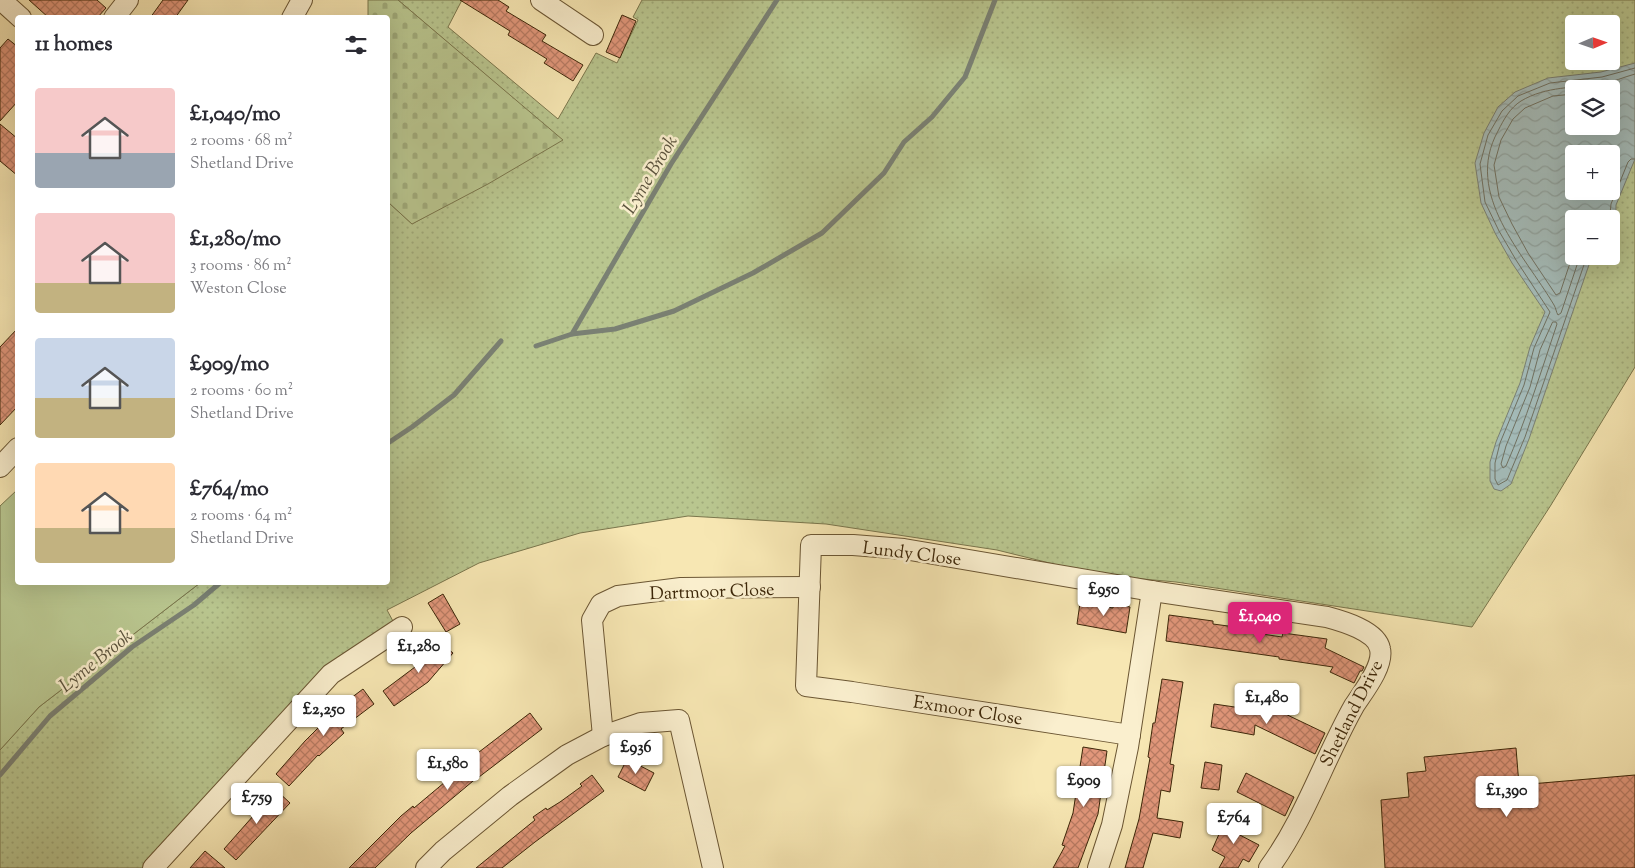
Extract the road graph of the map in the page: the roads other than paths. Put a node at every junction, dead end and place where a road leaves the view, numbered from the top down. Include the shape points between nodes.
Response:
1 (2, 0) edge
2 (128, 0) edge
3 (302, 0) edge
4 (541, 0) edge
5 (18, 15) edge
6 (116, 15) edge
7 (294, 15) edge
8 (593, 35) dead end
9 (15, 451) edge
10 (0, 467) edge
11 (810, 588) junction
12 (1152, 591) junction
13 (402, 627) dead end
14 (806, 686) joint
15 (1130, 735) junction
16 (603, 736) junction
17 (153, 868) edge
18 (426, 868) edge
19 (713, 868) edge
20 (1098, 868) edge
21 (1269, 868) edge

1 - 5 street
2 - 6 street
3 - 7 street
4 - 8 street
9 - 10 street
11 - 12 street, Lundy Close via 811,545 904,549
11 - 14 street, Lundy Close
11 - 16 street, Dartmoor Close via 680,588 618,596 601,604 592,620
12 - 15 street
12 - 21 street, Shetland Drive via 1327,617 1353,625 1378,641 1379,666 1345,722 1288,840
13 - 17 street via 331,674
14 - 15 street, Exmoor Close
15 - 20 street via 1112,825
16 - 18 street via 567,755 517,791 443,850
16 - 19 street via 641,723 680,720

